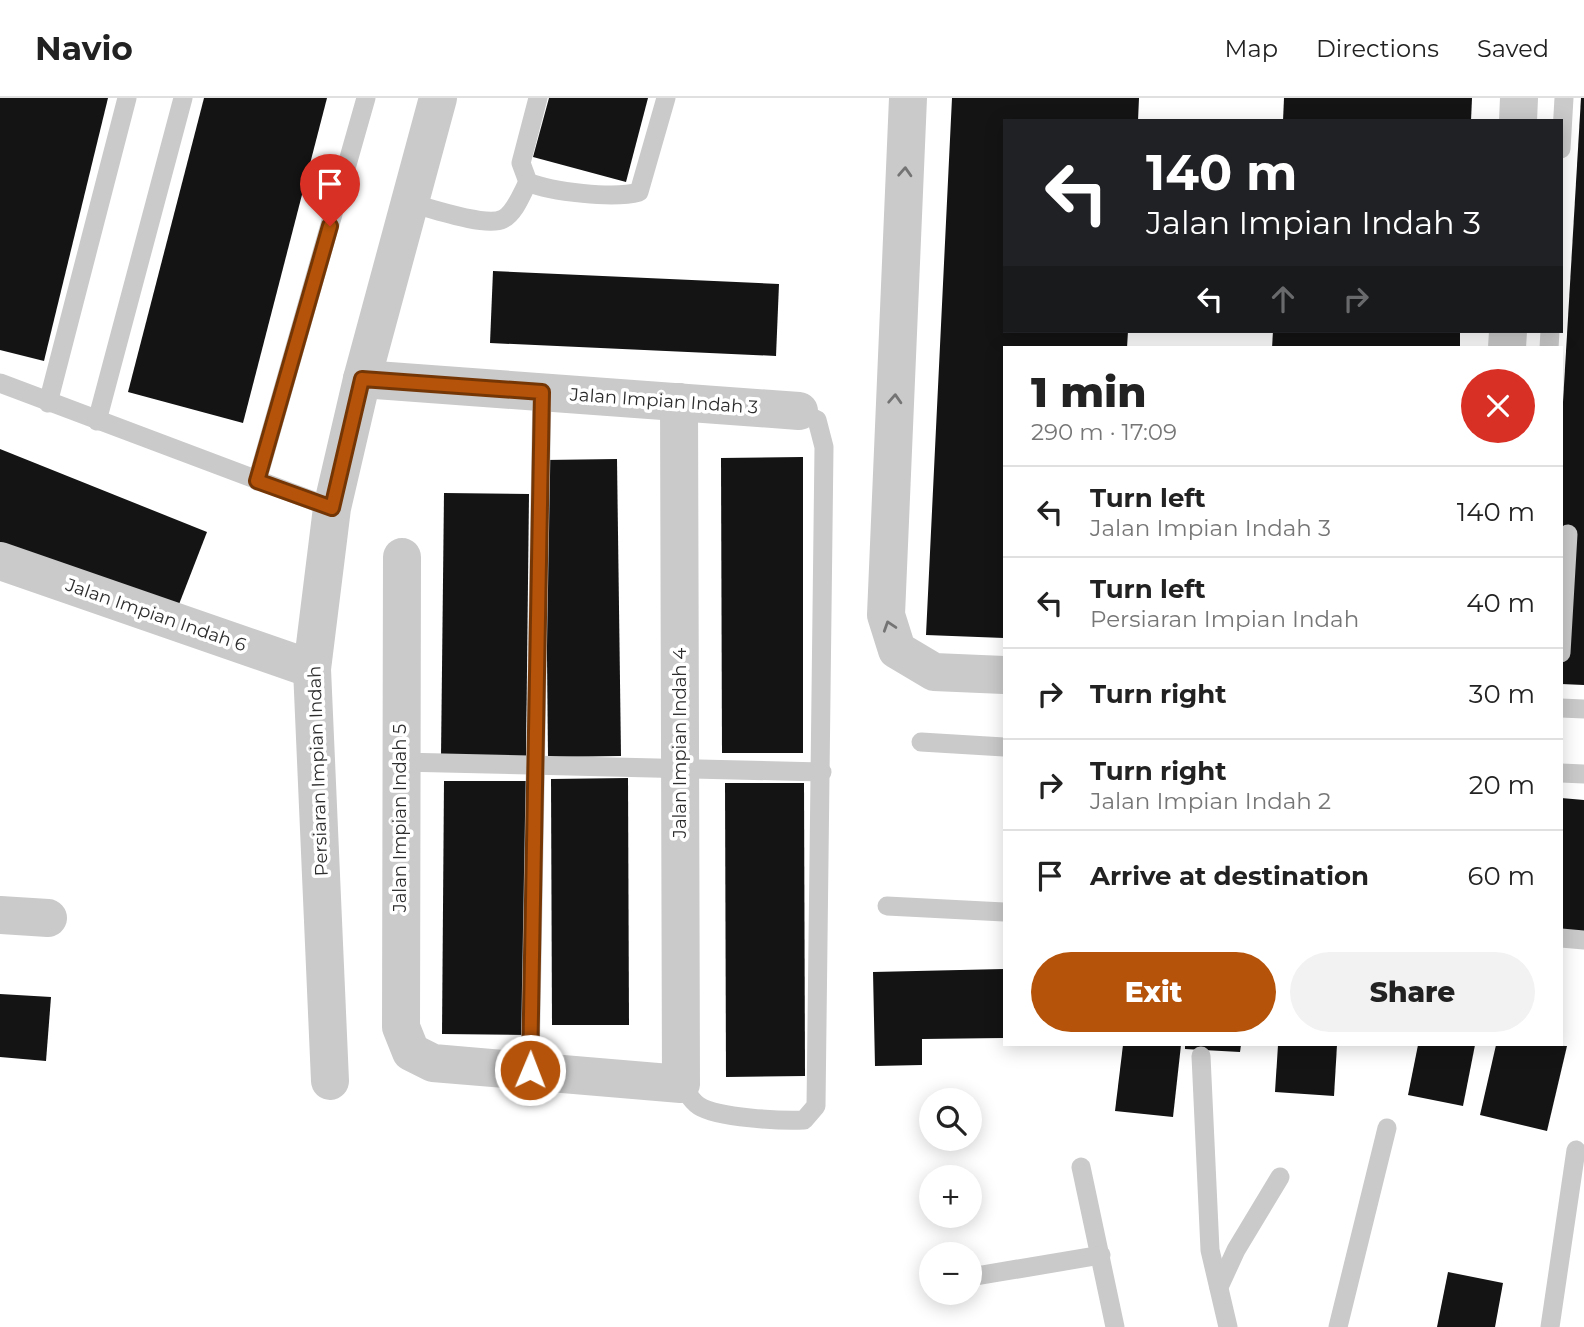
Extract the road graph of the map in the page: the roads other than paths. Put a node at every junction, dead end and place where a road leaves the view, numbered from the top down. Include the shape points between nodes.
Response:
1 (127, 98) edge
2 (183, 98) edge
3 (366, 98) edge
4 (438, 98) edge
5 (538, 98) edge
6 (666, 98) edge
7 (908, 98) edge
8 (1519, 98) edge
9 (1564, 98) edge
10 (1518, 119) edge
11 (1563, 119) edge
12 (528, 182) junction
13 (410, 203) junction
14 (362, 379) junction
15 (0, 383) edge
16 (542, 392) junction
17 (48, 402) junction
18 (680, 402) junction
19 (799, 411) joint
20 (97, 421) junction
21 (257, 481) junction
22 (332, 508) junction
23 (1568, 534) dead end
24 (402, 557) dead end
25 (0, 561) edge
26 (0, 569) edge
27 (1563, 619) edge
28 (312, 669) junction
29 (1003, 675) edge
30 (1563, 708) edge
31 (1584, 709) edge
32 (921, 742) dead end
33 (1003, 747) edge
34 (400, 762) junction
35 (536, 765) junction
36 (681, 768) junction
37 (822, 772) junction
38 (1563, 773) edge
39 (1584, 774) edge
40 (887, 906) dead end
41 (1003, 912) edge
42 (0, 915) edge
43 (48, 918) dead end
44 (1563, 939) edge
45 (1584, 940) edge
46 (1201, 1056) dead end
47 (530, 1070) junction
48 (330, 1081) dead end
49 (681, 1084) junction
50 (1387, 1128) dead end
51 (1576, 1150) dead end
52 (1081, 1167) dead end
53 (1280, 1177) dead end
54 (1101, 1255) junction
55 (982, 1275) edge
56 (1219, 1287) junction
57 (1115, 1327) edge
58 (1228, 1327) edge
59 (1338, 1327) edge
60 (1550, 1327) edge

1 - 17 lane
2 - 20 lane
3 - 21 lane
4 - 13 street, Persiaran Impian Indah
5 - 12 lane via 521,163
6 - 12 lane via 639,192 624,196 541,188
29 -> 7 street via 934,672 897,650 886,615
8 - 10 street
9 - 11 lane
12 - 13 lane via 502,220 485,221
13 - 14 street, Persiaran Impian Indah
14 - 16 street, Jalan Impian Indah 3
14 - 22 street, Persiaran Impian Indah
15 - 17 lane
16 - 18 street, Jalan Impian Indah 3
16 - 35 lane
17 - 20 lane
18 - 19 street, Jalan Impian Indah 3
18 - 36 street, Jalan Impian Indah 4
19 - 37 lane via 817,421 824,447
20 - 21 lane
21 - 22 lane
22 - 28 street, Persiaran Impian Indah
23 - 27 lane
24 - 34 street, Jalan Impian Indah 5
25 - 26 street
25 - 28 street, Jalan Impian Indah 6
28 - 48 street, Persiaran Impian Indah
30 - 31 lane
32 - 33 lane
34 - 35 lane
34 - 47 street, Jalan Impian Indah 5 via 401,1027 411,1052 433,1063
35 - 36 lane
35 - 47 lane
36 - 37 lane
36 - 49 street, Jalan Impian Indah 4
37 - 49 lane via 816,1106 804,1120 718,1113 697,1106
38 - 39 lane
40 - 41 lane
42 - 43 street
44 - 45 lane
46 - 56 lane via 1210,1250
47 - 49 street
50 - 59 lane
51 - 60 lane
52 - 54 lane
53 - 56 lane
54 - 55 lane
54 - 57 lane
56 - 58 lane

